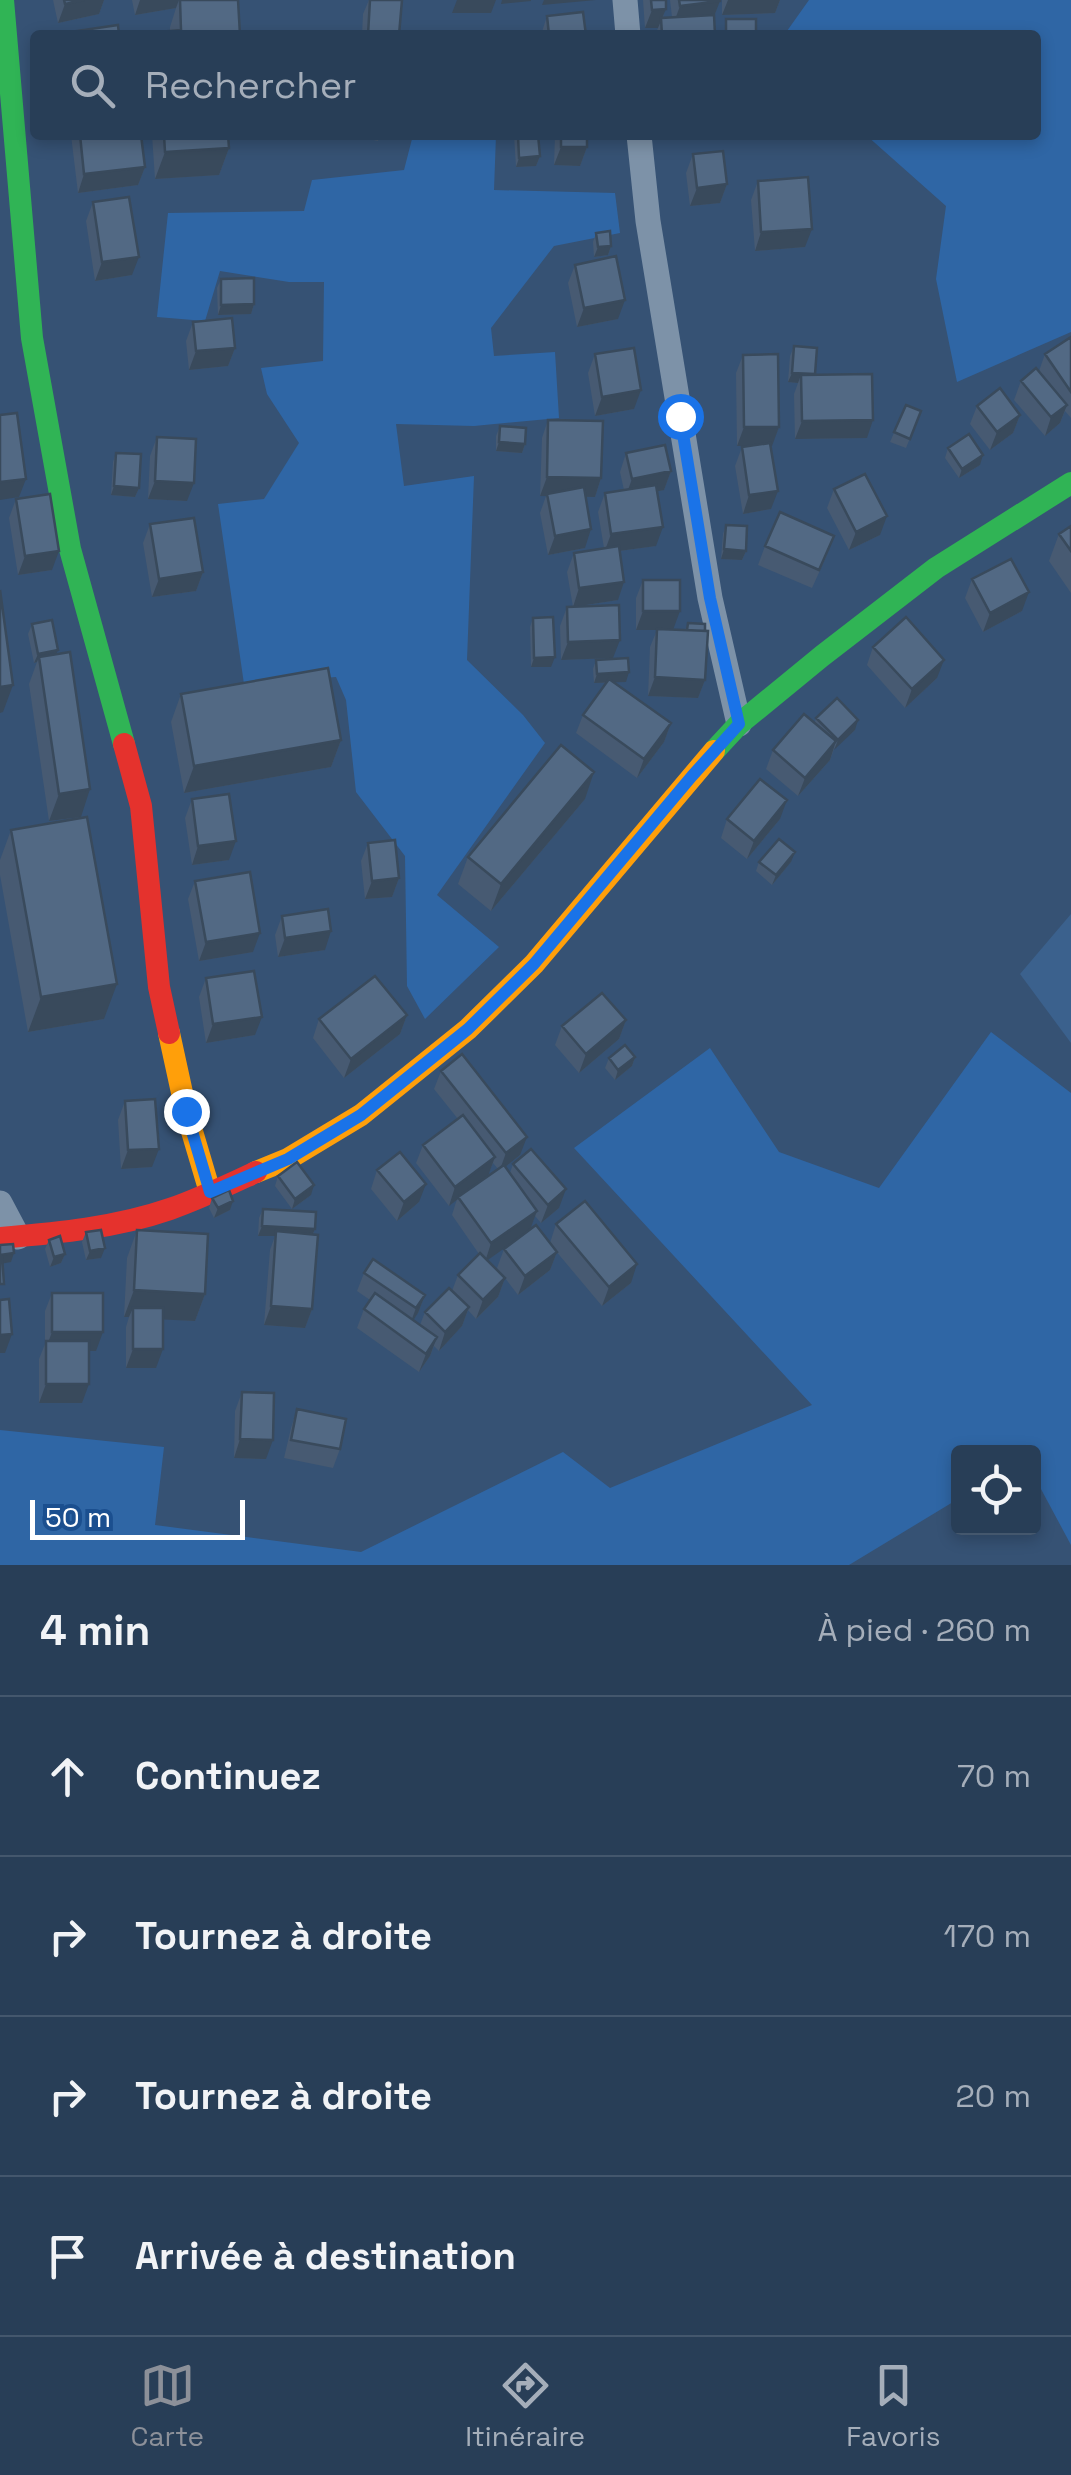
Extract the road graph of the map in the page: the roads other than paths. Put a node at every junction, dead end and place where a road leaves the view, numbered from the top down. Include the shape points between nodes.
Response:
1 (3, 0) edge
2 (624, 0) edge
3 (627, 30) edge
4 (640, 140) edge
5 (1071, 483) edge
6 (739, 724) junction
7 (210, 1192) junction
8 (0, 1202) edge
9 (9, 1237) edge

1 - 7 street via 32,338 70,549 141,806 160,987
2 - 3 street
4 - 6 street via 710,598
5 - 6 street via 936,568
6 - 7 street via 534,964 468,1029 361,1115 288,1159
7 - 9 street via 126,1221
8 - 9 street

